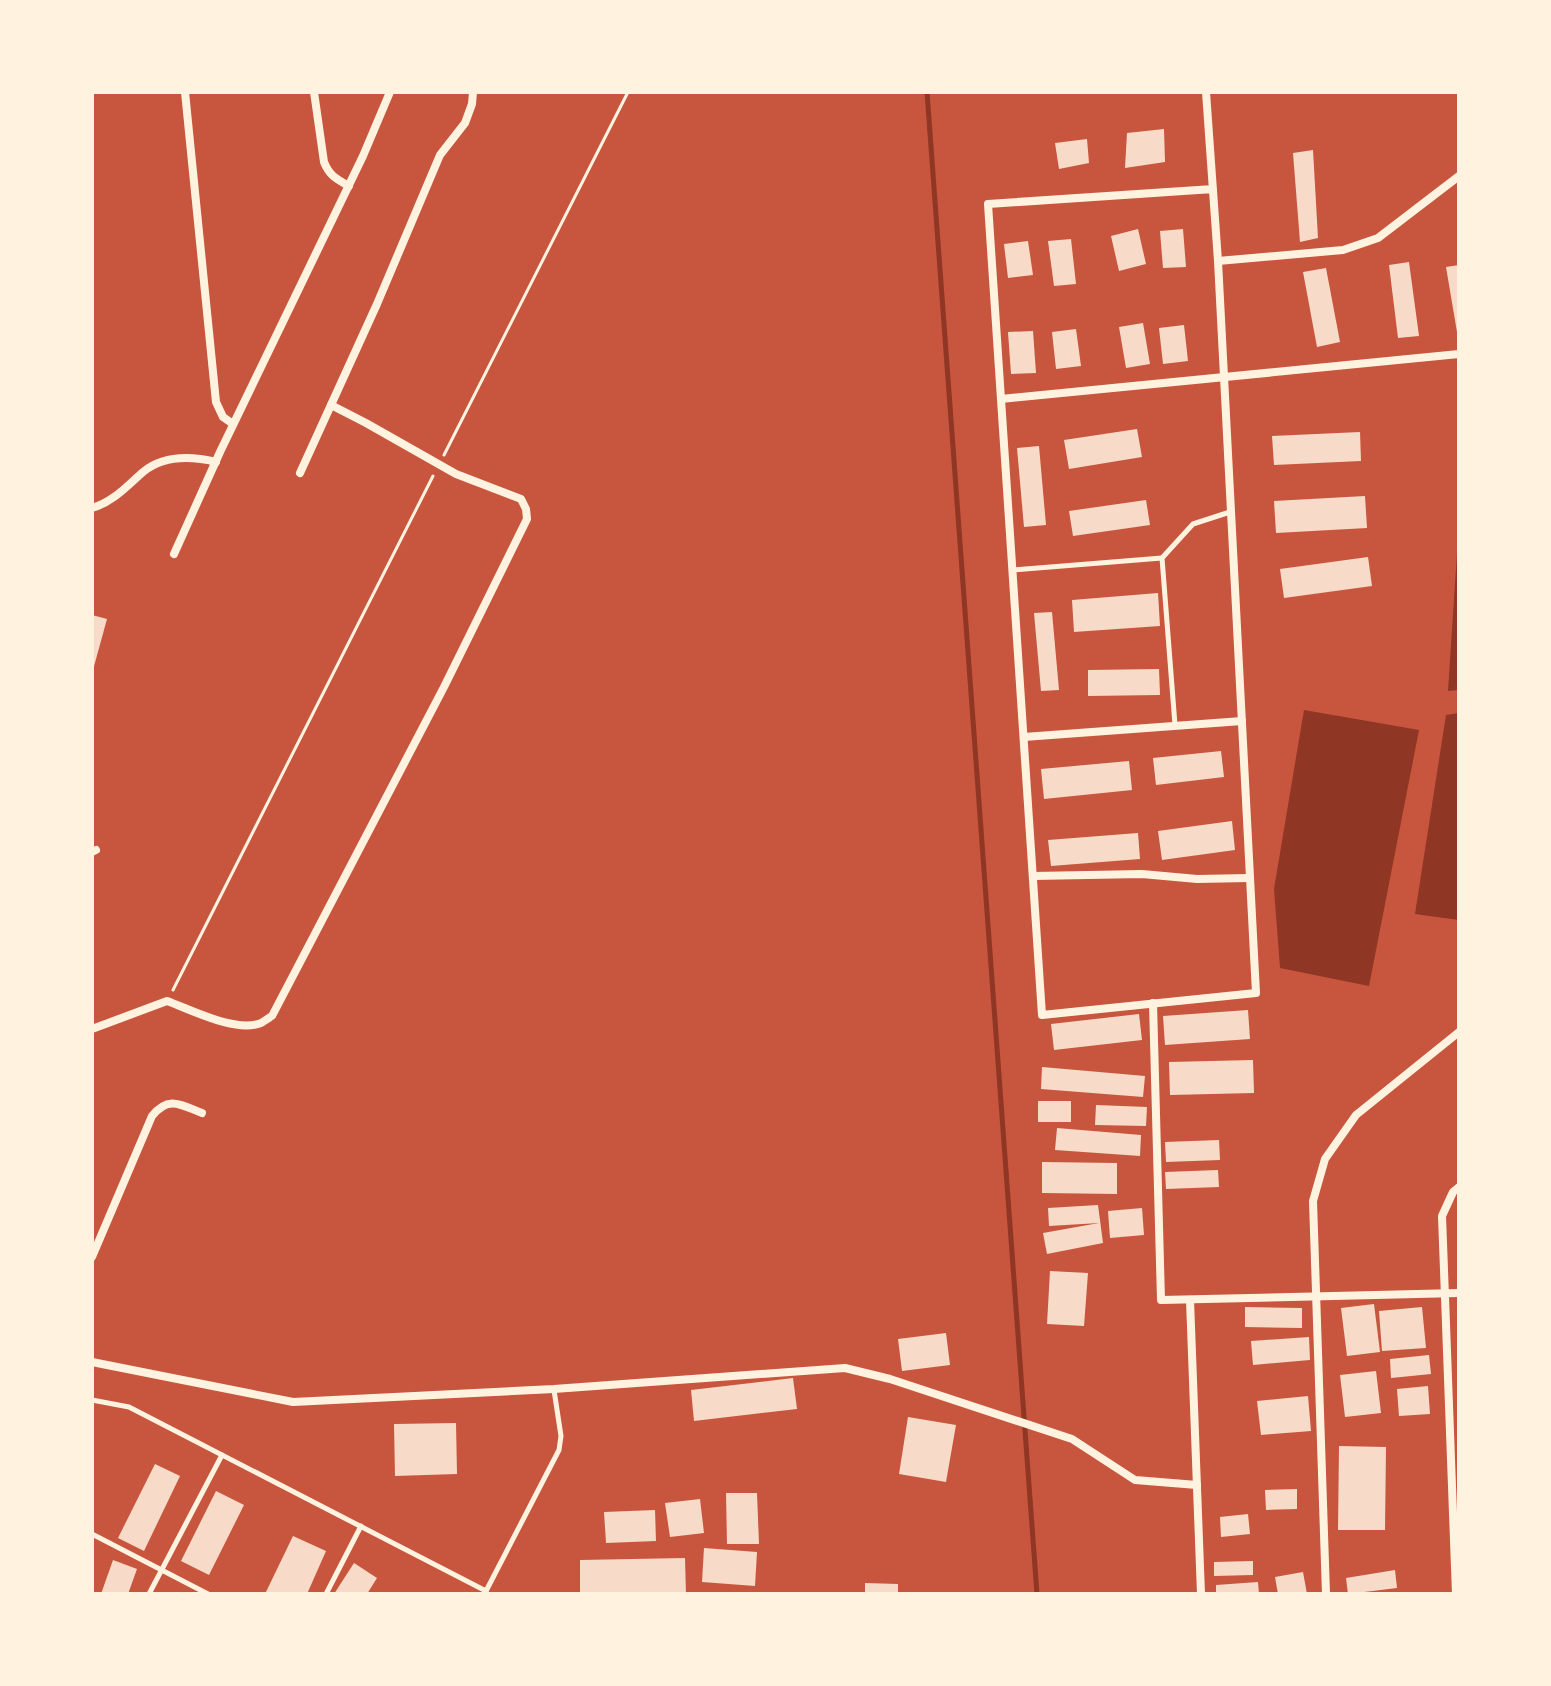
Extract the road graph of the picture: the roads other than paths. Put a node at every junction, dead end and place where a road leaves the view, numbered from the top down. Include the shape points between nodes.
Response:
1 (185, 92) edge
2 (314, 92) edge
3 (390, 92) edge
4 (473, 92) edge
5 (1206, 92) edge
6 (1459, 176) edge
7 (349, 186) junction
8 (1213, 189) junction
9 (1218, 261) junction
10 (1459, 354) edge
11 (1224, 376) junction
12 (1001, 399) junction
13 (331, 405) junction
14 (233, 424) junction
15 (216, 462) junction
16 (300, 473) dead end
17 (92, 508) edge
18 (1231, 512) junction
19 (174, 554) dead end
20 (1162, 558) junction
21 (1012, 570) junction
22 (1242, 721) junction
23 (1175, 725) junction
24 (1024, 737) junction
25 (1033, 876) junction
26 (1250, 878) junction
27 (1153, 1003) junction
28 (92, 1029) edge
29 (1459, 1032) edge
30 (202, 1113) dead end
31 (1459, 1187) edge
32 (92, 1257) edge
33 (1445, 1293) junction
34 (1459, 1293) edge
35 (1315, 1296) junction
36 (1190, 1300) junction
37 (92, 1362) edge
38 (554, 1389) junction
39 (92, 1400) edge
40 (1449, 1406) junction
41 (1459, 1406) edge
42 (222, 1455) junction
43 (1197, 1485) junction
44 (361, 1526) junction
45 (92, 1534) edge
46 (162, 1570) junction
47 (485, 1593) edge
48 (149, 1594) edge
49 (208, 1594) edge
50 (326, 1594) edge
51 (1201, 1594) edge
52 (1326, 1594) edge
53 (1456, 1594) edge

1 - 14 street via 216,402
2 - 7 street via 324,162 334,178
3 - 7 street
4 - 13 street via 465,123 440,155
5 - 8 street
6 - 9 street via 1378,238 1343,250
7 - 14 street
8 - 9 street
8 - 12 street via 988,204
9 - 11 street
10 - 11 street
11 - 12 street
11 - 18 street
12 - 21 street
13 - 16 street
13 - 28 street via 468,479 521,499 527,519 523,531 272,1016 238,1025 167,1001
14 - 15 street
15 - 17 street via 197,457 156,463 117,496
15 - 19 street
18 - 20 lane via 1193,524
18 - 22 street
20 - 21 lane
20 - 23 lane
21 - 24 street
22 - 23 street
22 - 26 street
23 - 24 street
24 - 25 street
25 - 26 street
25 - 27 street via 1042,1015
26 - 27 street via 1256,993
27 - 36 street via 1161,1300
29 - 35 street via 1356,1115 1325,1159 1313,1201
30 - 32 street via 167,1103 152,1116
31 - 33 street via 1442,1216
33 - 34 street
33 - 35 street
33 - 40 street
35 - 36 street
35 - 52 street
36 - 43 street
37 - 38 street via 293,1402
38 - 43 street via 845,1368 1072,1439 1135,1480
38 - 47 lane via 559,1450
39 - 42 lane via 129,1407
40 - 41 street
40 - 53 street
42 - 44 lane
42 - 46 lane
43 - 51 street
44 - 47 lane
44 - 50 lane
45 - 46 lane
46 - 48 lane
46 - 49 lane

